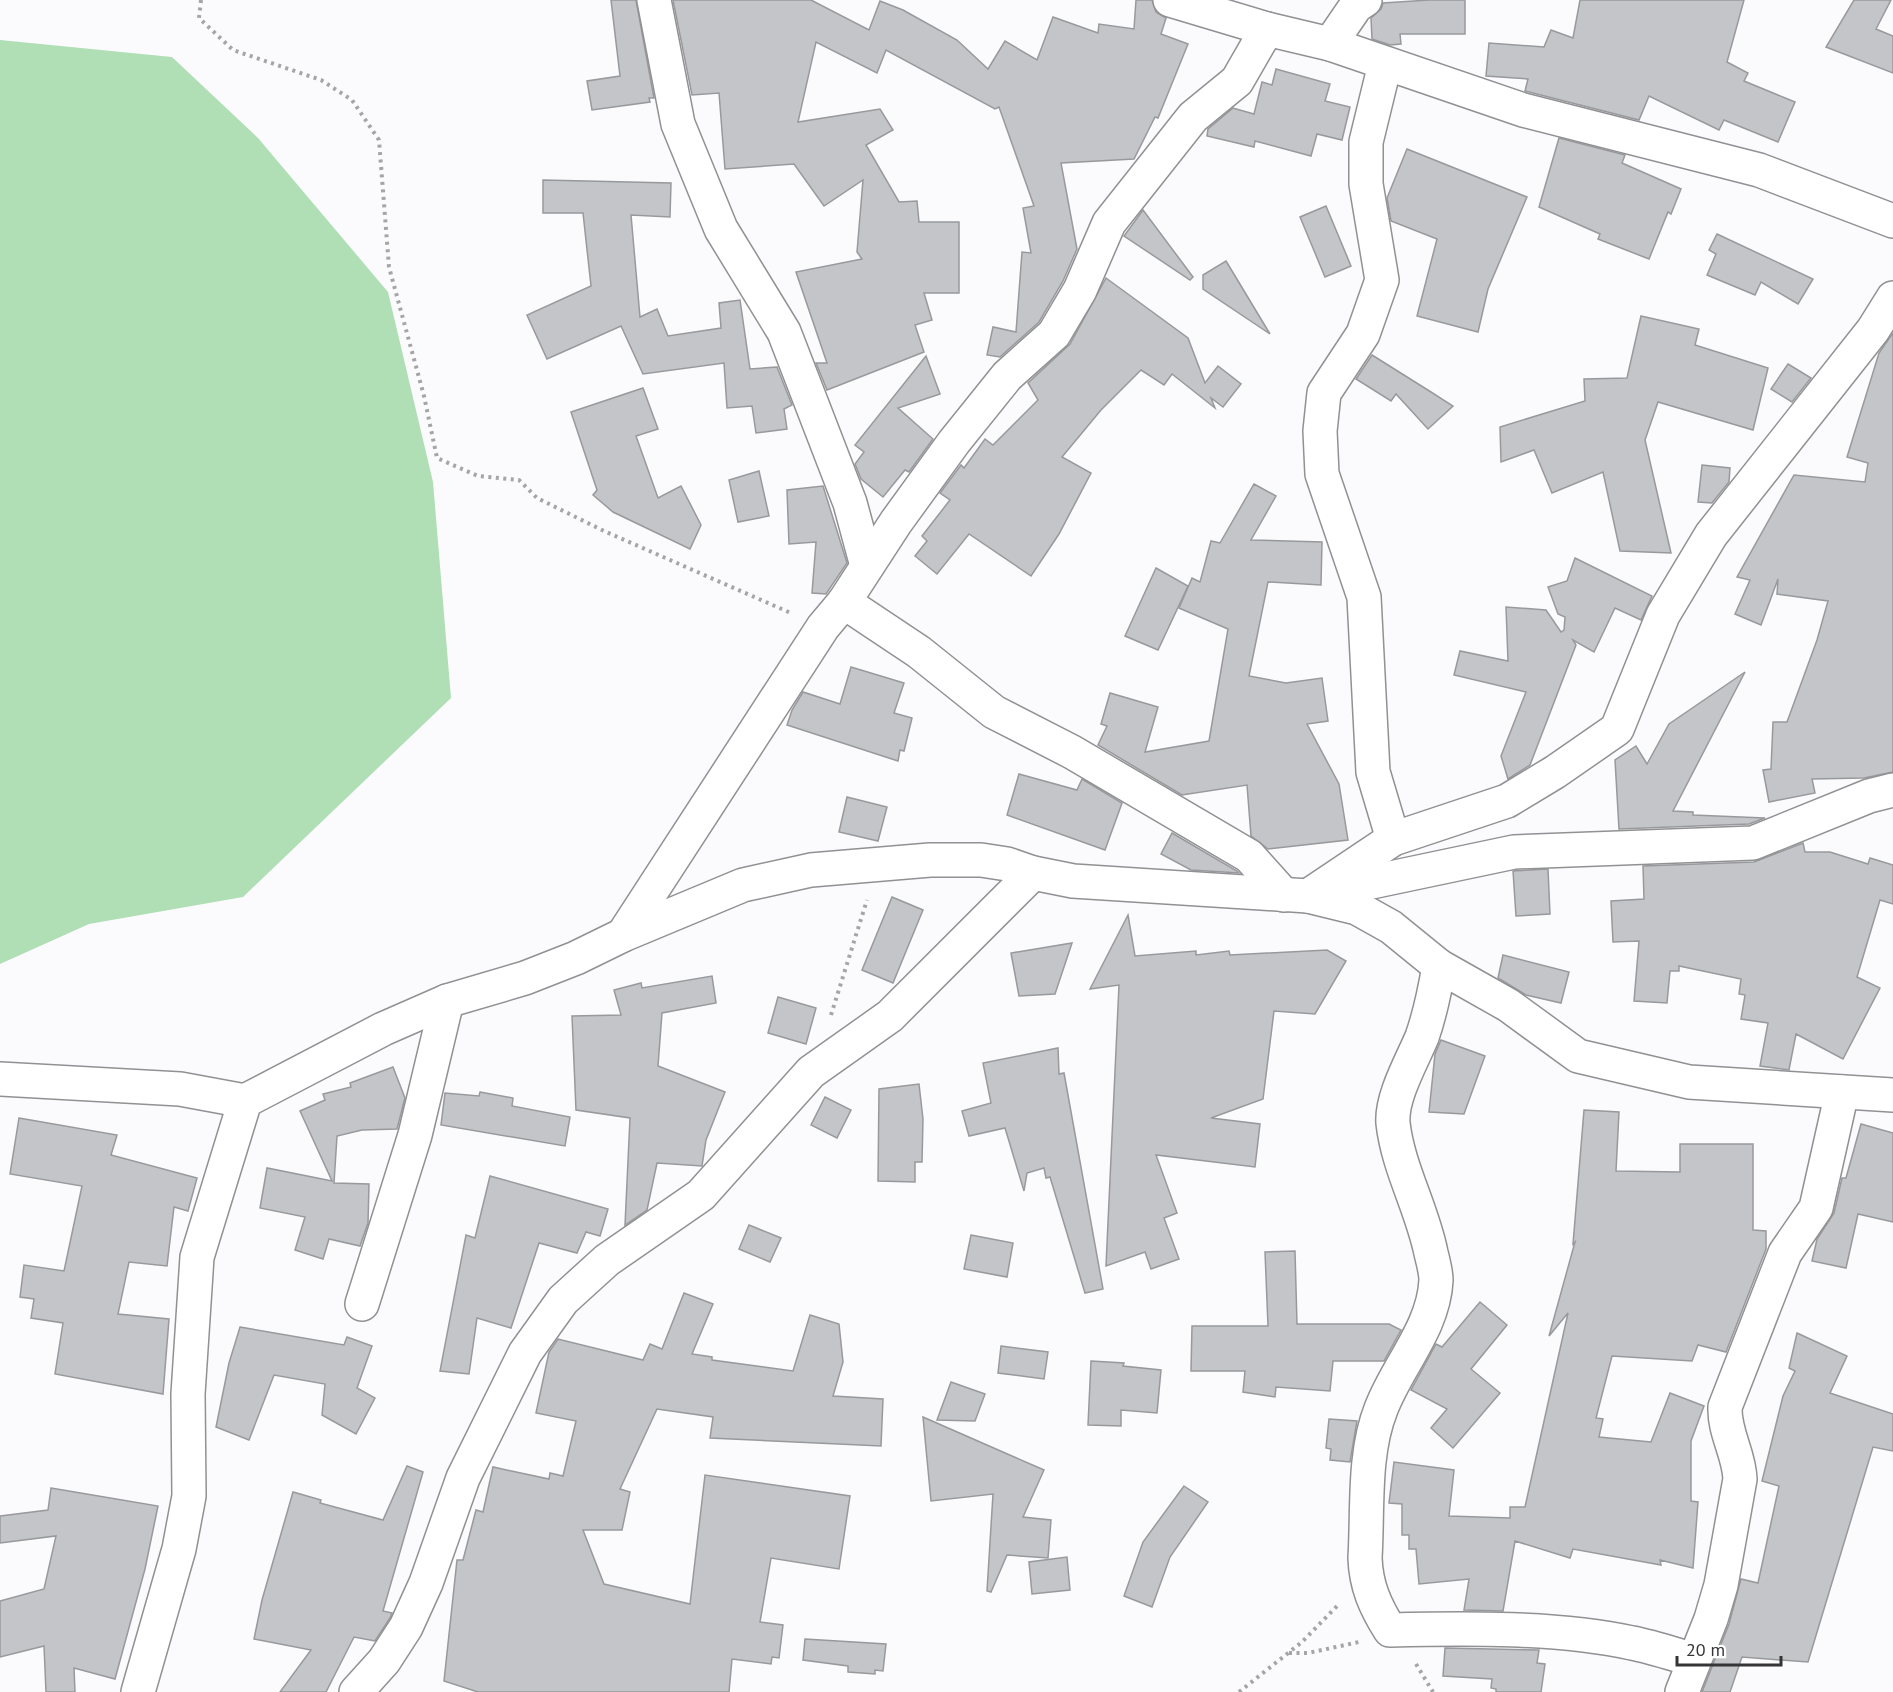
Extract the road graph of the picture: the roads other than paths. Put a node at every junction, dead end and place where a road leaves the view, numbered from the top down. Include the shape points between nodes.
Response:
1 (654, 0) edge
2 (1170, 0) edge
3 (1365, 0) edge
4 (1268, 29) junction
5 (1330, 44) junction
6 (1385, 64) junction
7 (1893, 221) edge
8 (1893, 298) edge
9 (867, 566) junction
10 (844, 602) junction
11 (1893, 790) edge
12 (1394, 838) junction
13 (1033, 873) junction
14 (1296, 895) junction
15 (624, 935) junction
16 (1439, 966) junction
17 (447, 1001) junction
18 (0, 1079) edge
19 (1842, 1092) junction
20 (1893, 1095) edge
21 (245, 1101) junction
22 (362, 1304) dead end
23 (1694, 1660) junction
24 (138, 1692) edge
25 (357, 1692) edge
26 (1682, 1692) edge

1 - 9 street via 678,124 721,229 784,332 850,503
2 - 4 street
3 - 5 street via 1356,6
4 - 5 street
4 - 9 street via 1237,81 1193,117 1109,223 1080,290 1054,334 1007,376 960,434
5 - 6 street
6 - 7 street via 1523,110 1759,170
6 - 12 street via 1366,142 1366,184 1382,280 1363,334 1324,393 1320,432 1322,474 1364,597 1373,772
8 - 12 street via 1873,330 1711,535 1664,615 1617,729 1506,801
9 - 10 street
10 - 14 street via 919,652 994,712 1072,752 1249,856
10 - 15 street via 823,627
11 - 14 street via 1753,843 1514,852
12 - 14 street
13 - 14 street via 1073,881
13 - 15 street via 981,860 811,870 743,885
13 - 25 street via 890,1017 811,1072 700,1195 607,1260 563,1300 525,1353 463,1478 406,1627
14 - 16 street via 1357,908 1391,927
15 - 17 street via 525,978
16 - 19 street via 1508,1005 1578,1056 1689,1082
16 - 23 street via 1432,1003 1402,1080 1393,1120 1398,1155 1420,1208 1436,1280 1428,1314 1381,1409 1373,1440 1365,1574 1373,1604 1389,1630 1559,1634 1631,1642
17 - 21 street via 383,1029
17 - 22 street via 415,1135
18 - 21 street via 180,1089
19 - 20 street
19 - 23 street via 1816,1208 1785,1252 1725,1407 1724,1424 1740,1467 1740,1479 1721,1585
21 - 24 street via 197,1257 188,1394 189,1496 179,1549
23 - 26 street

